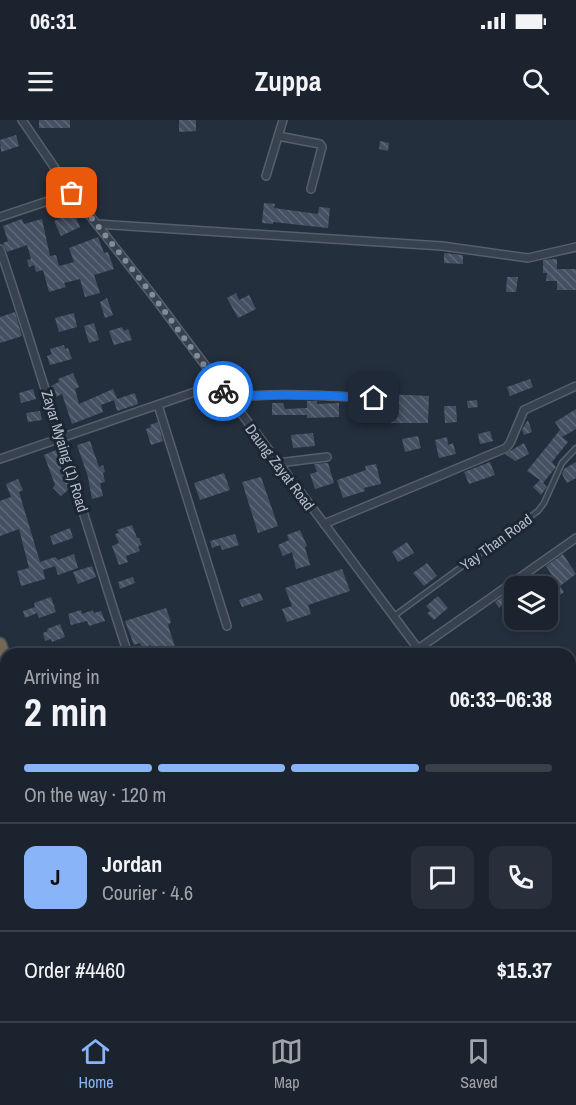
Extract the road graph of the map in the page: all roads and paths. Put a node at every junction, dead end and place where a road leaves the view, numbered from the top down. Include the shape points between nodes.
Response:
1 (22, 120) edge
2 (283, 120) edge
3 (278, 136) junction
4 (266, 176) dead end
5 (311, 189) dead end
6 (72, 193) junction
7 (0, 217) edge
8 (97, 224) junction
9 (576, 247) edge
10 (0, 249) edge
11 (218, 384) junction
12 (576, 386) edge
13 (228, 398) junction
14 (374, 398) dead end
15 (158, 405) junction
16 (61, 438) junction
17 (576, 448) edge
18 (327, 457) dead end
19 (0, 459) edge
20 (278, 463) junction
21 (324, 524) junction
22 (576, 538) edge
23 (394, 616) junction
24 (227, 626) dead end
25 (126, 648) edge
26 (418, 648) edge
27 (424, 648) edge

1 - 6 street, Daung Zayat Road
2 - 3 street
3 - 4 street
3 - 5 street via 322,147
6 - 7 street
6 - 8 street, Daung Zayat Road
8 - 9 street via 442,246 528,258
8 - 11 street, Daung Zayat Road
10 - 16 street, Zayar Myaing (1) Road
11 - 13 street, Daung Zayat Road
11 - 15 street
12 - 21 street via 524,410 506,448
13 - 14 street via 301,393
13 - 20 street, Daung Zayat Road
15 - 16 street
15 - 24 street
16 - 19 street
16 - 25 street, Zayar Myaing (1) Road
17 - 23 lane, Yay Than Road via 562,463 538,511
18 - 20 street
20 - 21 street, Daung Zayat Road
21 - 23 street, Daung Zayat Road
22 - 27 street
23 - 26 street, Daung Zayat Road

